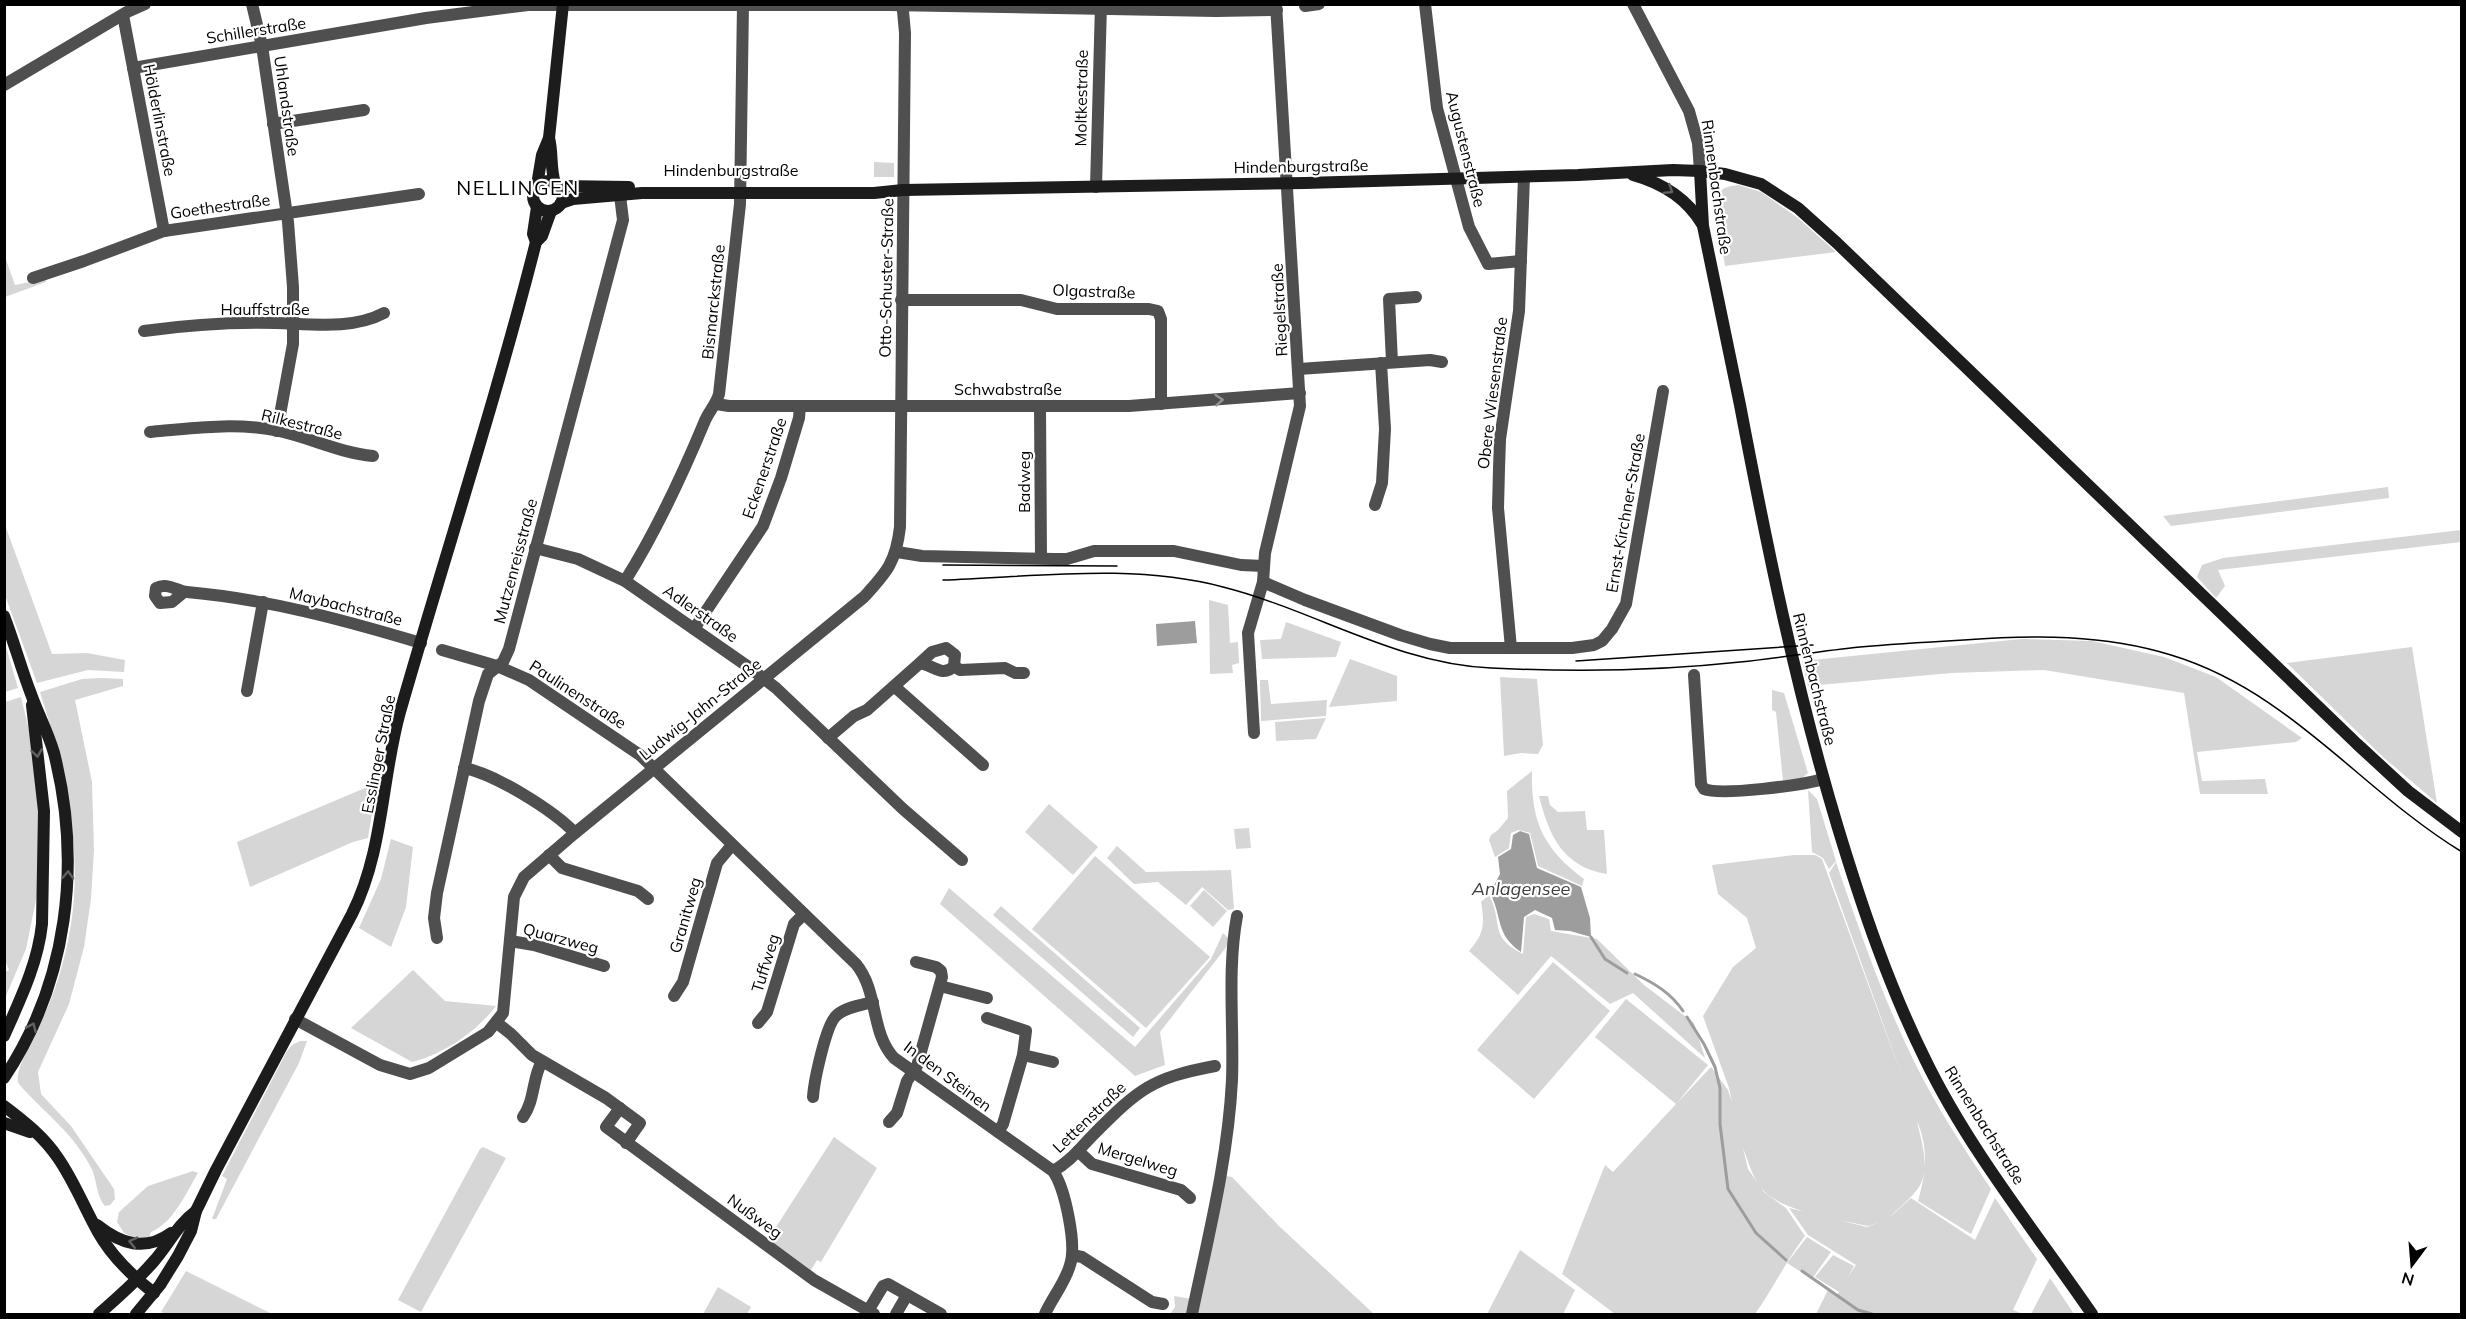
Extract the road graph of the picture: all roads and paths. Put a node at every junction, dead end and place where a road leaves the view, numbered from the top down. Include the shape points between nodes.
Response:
1 (146, 4) edge
2 (252, 4) edge
3 (1319, 4) edge
4 (1425, 4) edge
5 (1633, 4) edge
6 (563, 5) edge
7 (743, 5) edge
8 (905, 6) edge
9 (1305, 6) dead end
10 (1100, 7) edge
11 (1276, 7) edge
12 (125, 11) edge
13 (262, 46) junction
14 (133, 68) junction
15 (4, 85) edge
16 (364, 110) dead end
17 (273, 124) junction
18 (549, 138) junction
19 (1700, 171) junction
20 (1623, 173) junction
21 (1524, 177) junction
22 (1456, 178) junction
23 (1288, 183) junction
24 (537, 185) junction
25 (557, 185) junction
26 (1096, 187) junction
27 (740, 190) junction
28 (903, 190) junction
29 (619, 191) junction
30 (419, 194) dead end
31 (537, 207) junction
32 (556, 207) junction
33 (286, 213) junction
34 (1703, 226) junction
35 (164, 231) junction
36 (536, 242) junction
37 (1521, 261) junction
38 (33, 278) dead end
39 (1416, 297) dead end
40 (901, 300) junction
41 (384, 313) dead end
42 (294, 325) junction
43 (144, 331) dead end
44 (1387, 362) junction
45 (1442, 362) dead end
46 (1299, 369) junction
47 (1663, 391) dead end
48 (1300, 393) junction
49 (716, 404) junction
50 (1161, 404) junction
51 (800, 406) junction
52 (901, 406) junction
53 (1040, 406) junction
54 (277, 431) junction
55 (150, 432) dead end
56 (373, 456) dead end
57 (1375, 506) dead end
58 (535, 548) junction
59 (897, 552) junction
60 (1041, 558) junction
61 (1264, 566) junction
62 (625, 581) junction
63 (1263, 582) junction
64 (184, 592) dead end
65 (262, 602) junction
66 (4, 616) edge
67 (694, 629) junction
68 (421, 643) junction
69 (1511, 648) junction
70 (442, 650) dead end
71 (920, 663) junction
72 (497, 666) junction
73 (954, 666) junction
74 (1024, 673) dead end
75 (1694, 675) dead end
76 (764, 678) junction
77 (895, 687) junction
78 (247, 691) dead end
79 (31, 695) junction
80 (1254, 733) dead end
81 (828, 738) junction
82 (983, 765) dead end
83 (464, 768) junction
84 (654, 768) junction
85 (1823, 779) junction
86 (2462, 832) edge
87 (574, 833) junction
88 (732, 845) junction
89 (549, 855) junction
90 (962, 860) dead end
91 (648, 899) dead end
92 (804, 914) junction
93 (1237, 916) dead end
94 (437, 938) dead end
95 (510, 941) junction
96 (915, 962) dead end
97 (604, 966) dead end
98 (939, 986) junction
99 (674, 996) dead end
100 (987, 998) dead end
101 (873, 1002) junction
102 (15, 1011) junction
103 (987, 1018) dead end
104 (295, 1019) junction
105 (4, 1023) edge
106 (497, 1023) junction
107 (758, 1023) dead end
108 (4, 1036) edge
109 (1023, 1055) junction
110 (542, 1061) junction
111 (1053, 1062) dead end
112 (1215, 1066) dead end
113 (913, 1073) junction
114 (4, 1078) edge
115 (813, 1097) dead end
116 (4, 1106) edge
117 (620, 1108) junction
118 (523, 1118) dead end
119 (889, 1122) dead end
120 (4, 1124) edge
121 (998, 1132) junction
122 (42, 1138) junction
123 (626, 1143) junction
124 (1078, 1151) junction
125 (1053, 1171) junction
126 (1190, 1198) dead end
127 (196, 1211) junction
128 (92, 1220) junction
129 (176, 1228) junction
130 (1072, 1255) junction
131 (137, 1280) junction
132 (154, 1293) junction
133 (908, 1295) junction
134 (1163, 1304) dead end
135 (871, 1313) edge
136 (99, 1314) edge
137 (136, 1314) edge
138 (896, 1314) edge
139 (941, 1314) edge
140 (1045, 1314) edge
141 (1192, 1314) edge
142 (2092, 1314) edge

1 - 12 street
2 - 13 street, Uhlandstraße
3 - 9 street
4 - 22 street, Augustenstraße via 1437,108
5 - 19 street, Rinnenbachstraße via 1689,111 1698,143
6 - 7 street, Schillerstraße
6 - 13 street, Schillerstraße via 512,6 444,15
6 - 18 main road, Esslinger Straße
7 - 8 street, Schillerstraße
7 - 27 street, Bismarckstraße
8 - 10 street, Schillerstraße
8 - 28 street, Otto-Schuster-Straße
10 - 11 street, Schillerstraße
10 - 26 street, Moltkestraße
11 - 23 street, Riegelstraße
12 - 14 street, Hölderlinstraße
12 - 15 street
13 - 14 street, Schillerstraße
13 - 17 street, Uhlandstraße
14 - 35 street, Hölderlinstraße
16 - 17 street
17 - 33 street, Uhlandstraße
18 - 24 main road, Esslinger Straße
18 - 25 main road, Esslinger Straße
19 - 20 main road, Hindenburgstraße
19 - 34 main road, Rinnenbachstraße
19 - 86 main road, Hindenburgstraße via 1750,180 1806,214 2383,767
20 - 21 main road, Hindenburgstraße
20 -> 34 main road via 1648,179 1676,194
21 - 22 main road, Hindenburgstraße
21 - 37 street, Obere Wiesenstraße
22 - 23 main road, Hindenburgstraße
22 - 37 street, Augustenstraße via 1468,227 1486,262 1493,265
23 - 26 main road, Hindenburgstraße
23 - 46 street, Riegelstraße
24 - 25 main road via 544,181
24 - 31 main road, Esslinger Straße via 532,198
25 - 29 main road, Hindenburgstraße
25 - 32 main road, Esslinger Straße via 563,194
26 - 28 main road, Hindenburgstraße
27 - 28 main road, Hindenburgstraße
27 - 29 main road, Hindenburgstraße
27 - 49 street, Bismarckstraße via 725,352
28 - 40 street, Otto-Schuster-Straße
29 - 32 main road, Hindenburgstraße via 573,199
29 - 58 street, Mutzenreisstraße via 623,220
30 - 33 street, Goethestraße
31 - 32 main road
31 - 36 main road, Esslinger Straße via 533,234
32 - 36 main road, Esslinger Straße
33 - 35 street, Goethestraße
33 - 42 street, Uhlandstraße
34 - 85 main road, Rinnenbachstraße via 1768,553
35 - 38 street, Goethestraße
36 - 68 main road, Esslinger Straße
37 - 69 street, Obere Wiesenstraße via 1519,311 1498,479
39 - 44 street via 1389,299
40 - 50 street, Olgastraße via 1021,300 1057,309 1158,311
40 - 52 street, Otto-Schuster-Straße
41 - 42 street, Hauffstraße via 347,322
42 - 43 street, Hauffstraße via 234,324
42 - 54 street, Uhlandstraße
44 - 45 street
44 - 46 street
44 - 57 street via 1382,483
46 - 48 street, Riegelstraße
47 - 69 street, Ernst-Kirchner-Straße via 1632,577 1622,614 1606,637 1594,645
50 -> 48 street, Schwabstraße
48 - 61 street, Riegelstraße via 1299,415
49 - 51 street, Schwabstraße
49 - 62 street, Bismarckstraße via 705,420 666,509
50 - 53 street, Schwabstraße
51 - 52 street, Schwabstraße
51 - 67 street, Eckenerstraße via 792,444 763,526
52 - 53 street, Schwabstraße
52 - 59 street, Otto-Schuster-Straße
53 - 60 street, Badweg
54 - 55 street, Rilkestraße via 225,427
54 - 56 street, Rilkestraße
58 - 62 street, Adlerstraße via 578,559
58 - 72 street, Mutzenreisstraße via 509,649
59 - 60 street
59 - 76 street, Ludwig-Jahn-Straße via 864,597
60 - 61 street via 1067,558 1094,551 1174,551
61 - 63 street, Riegelstraße
62 - 67 street, Adlerstraße
63 - 69 street, Ernst-Kirchner-Straße via 1430,644
63 - 80 street, Riegelstraße via 1248,639
64 - 65 street, Maybachstraße
65 - 68 street, Maybachstraße
65 - 78 street
66 - 79 main road
67 - 76 street, Adlerstraße
68 - 104 main road, Esslinger Straße via 395,732 368,876 352,914
70 - 72 street, Paulinenstraße
71 - 73 street via 944,672
71 - 73 street via 932,652 946,648 955,655
71 - 77 street
72 - 83 street, Mutzenreisstraße via 486,679
72 - 84 street, Paulinenstraße via 552,693
73 - 74 street via 960,670 1005,668
75 - 85 street via 1704,789 1801,785
76 - 81 street, Adlerstraße
76 - 84 street, Ludwig-Jahn-Straße
77 - 81 street
77 - 82 street
79 -> 102 main road via 44,811 42,924 36,956
114 -> 79 main road via 31,1030 49,986 66,905 68,832 62,788 48,734
81 - 90 street, Adlerstraße
83 - 87 street via 524,796
83 - 94 street, Mutzenreisstraße via 437,893
84 - 87 street, Ludwig-Jahn-Straße
84 - 88 street, In den Steinen
85 - 142 main road, Rinnenbachstraße via 1869,927 1924,1059 1982,1156
87 - 89 street, Ludwig-Jahn-Straße
88 - 92 street, In den Steinen
88 - 99 street, Granitweg via 717,863 683,982
89 - 91 street via 562,868 638,891
89 - 95 street, Ludwig-Jahn-Straße via 517,889
92 - 101 street, In den Steinen via 863,973
92 - 107 street, Tuffweg via 794,924 767,1012
93 - 141 street via 1232,943 1232,1080 1225,1158
95 - 97 street, Quarzweg
95 - 106 street, Ludwig-Jahn-Straße via 504,1009
96 - 98 street via 941,971
98 - 100 street
98 - 113 street via 930,1027
101 - 113 street, In den Steinen via 886,1048
101 - 115 street via 834,1017
102 - 105 main road
102 - 108 main road
103 - 109 street via 1026,1031
104 - 106 street via 387,1068 410,1074 454,1054
104 - 127 main road, Esslinger Straße
106 - 110 street
109 - 111 street
109 - 121 street
110 - 117 street
110 - 118 street
112 - 124 street, Lettenstraße via 1177,1074 1142,1089
113 - 119 street via 897,1113
113 - 121 street, In den Steinen
116 - 122 main road
117 - 123 street, Nußweg via 606,1127
117 - 123 street via 640,1123
120 - 122 main road
121 - 125 street, In den Steinen
122 - 128 main road via 65,1169
123 - 135 street, Nußweg via 814,1280
124 - 125 street, Lettenstraße
124 - 126 street, Mergelweg via 1092,1164 1181,1190
125 - 130 street via 1060,1183
127 - 129 main road, Esslinger Straße
127 - 132 main road, Esslinger Straße via 191,1231
129 -> 128 main road via 156,1243 140,1245 112,1235
128 - 131 main road via 108,1248
129 - 131 main road, Esslinger Straße
130 - 134 street via 1082,1257 1152,1302
130 - 140 street
131 - 132 main road
131 - 136 main road, Esslinger Straße
132 - 137 main road, Esslinger Straße
133 - 135 street, Nußweg via 892,1286 883,1286
133 - 138 street
133 - 139 street, Nußweg

